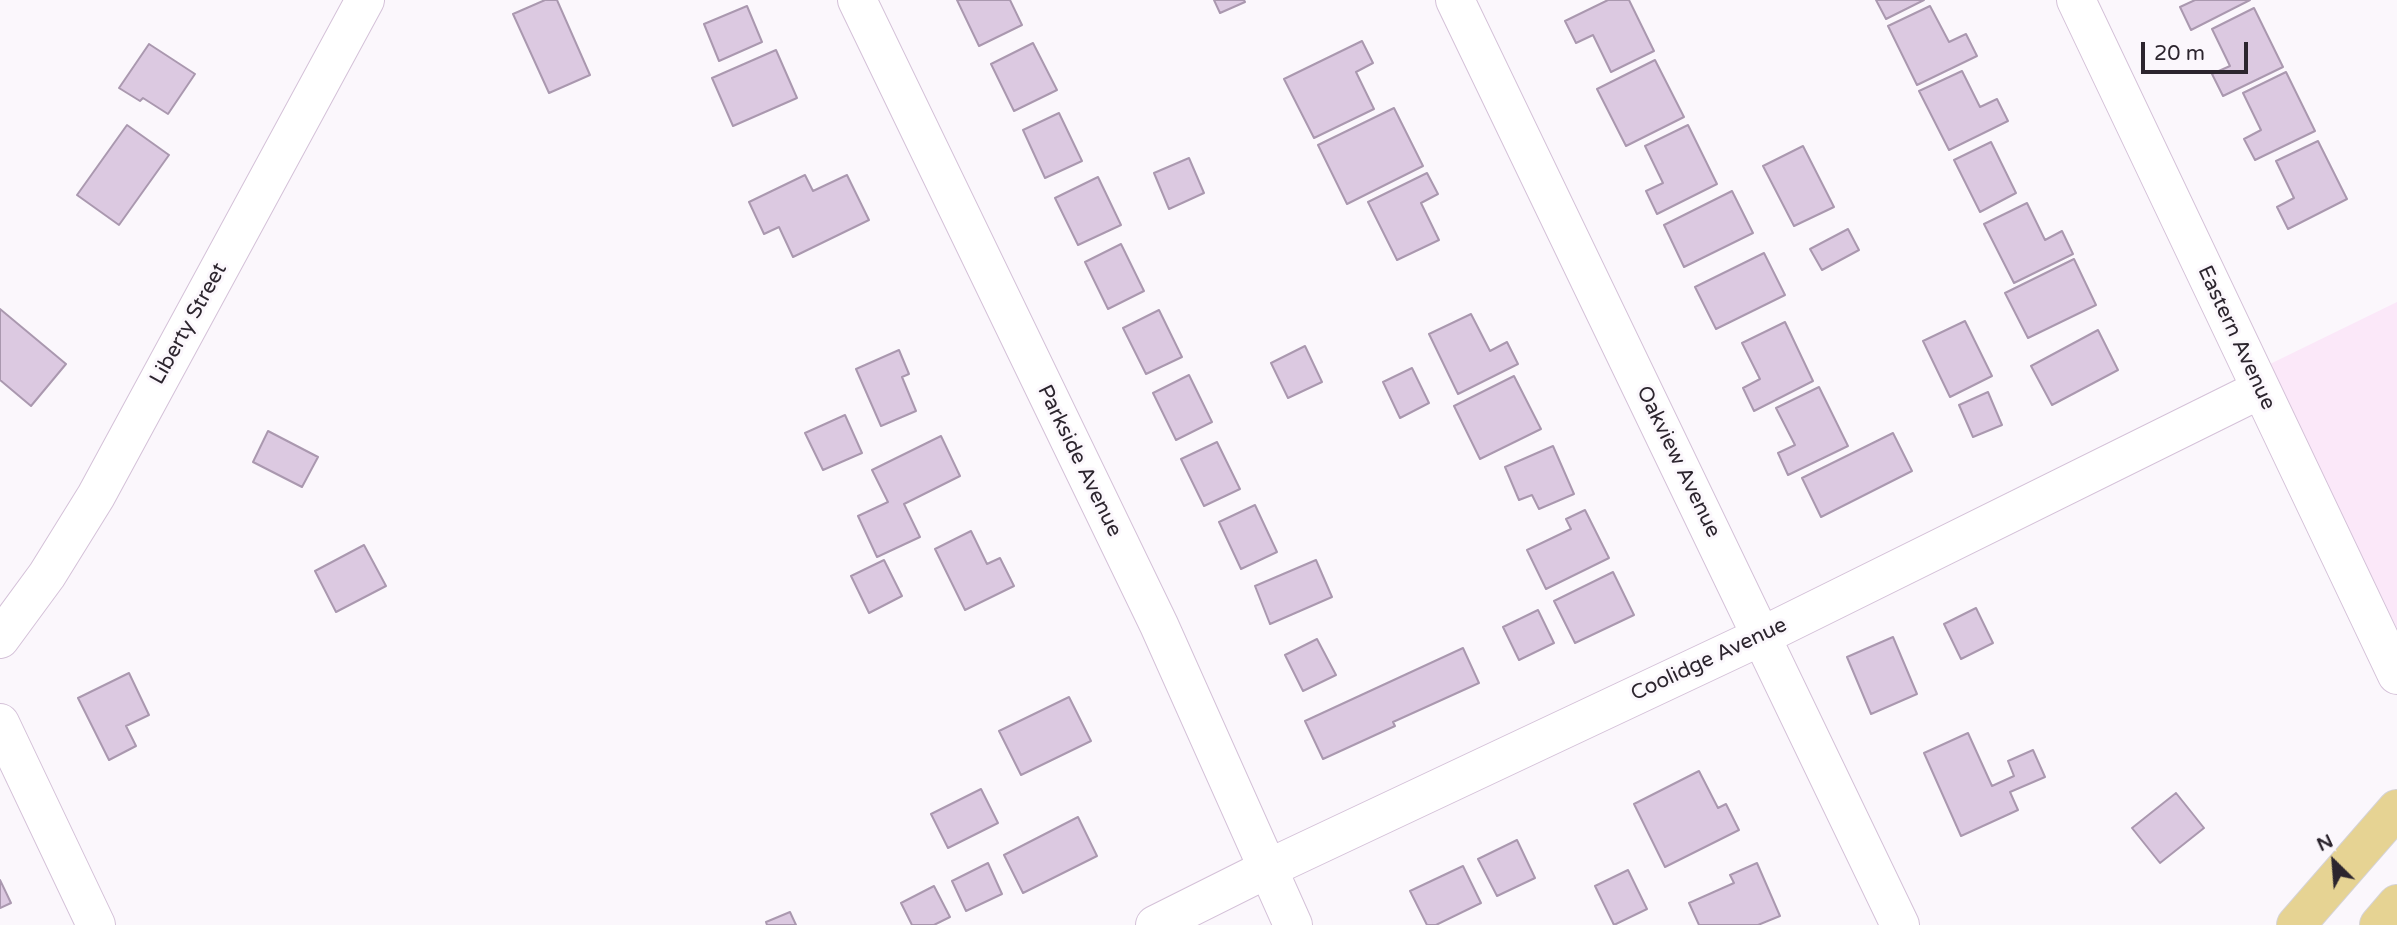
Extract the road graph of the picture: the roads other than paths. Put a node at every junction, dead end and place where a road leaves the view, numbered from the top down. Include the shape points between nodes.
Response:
1 (365, 0) edge
2 (856, 0) edge
3 (1455, 0) edge
4 (2076, 0) edge
5 (2261, 389) junction
6 (2386, 626) edge
7 (1762, 636) junction
8 (0, 639) edge
9 (2397, 675) edge
10 (0, 723) edge
11 (2397, 809) edge
12 (1267, 869) junction
13 (2397, 904) edge
14 (96, 925) edge
15 (1155, 925) edge
16 (1293, 925) edge
17 (1900, 925) edge
18 (2296, 925) edge
19 (2379, 925) edge

1 - 8 street, Liberty Street via 96,496
2 - 12 street, Parkside Avenue via 1159,625
3 - 7 street, Oakview Avenue
4 - 5 street, Eastern Avenue
5 - 6 street, Eastern Avenue
5 - 7 street, Coolidge Avenue
6 - 9 street, Eastern Avenue
7 - 12 street, Coolidge Avenue
7 - 17 street, Oakview Avenue
10 - 14 street
11 - 18 main road
12 - 15 street, Coolidge Avenue
12 - 16 street, Parkside Avenue
13 - 19 main road

